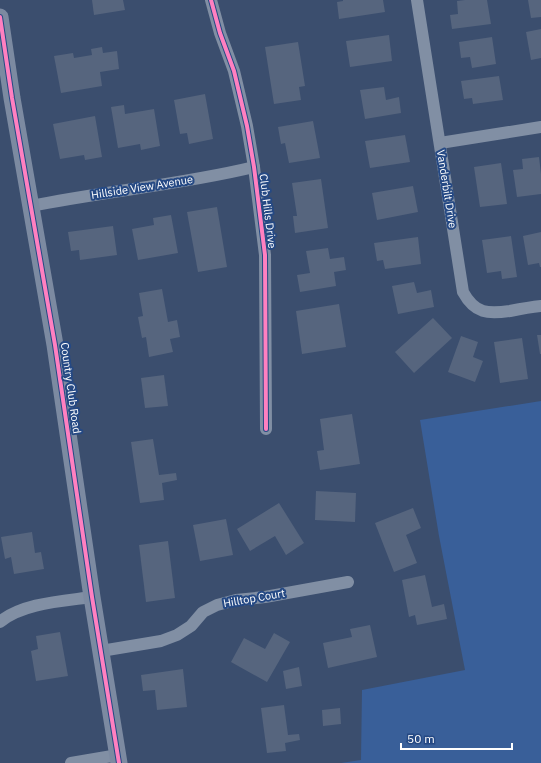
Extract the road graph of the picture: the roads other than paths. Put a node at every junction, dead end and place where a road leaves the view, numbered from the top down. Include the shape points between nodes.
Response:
1 (212, 0) edge
2 (417, 0) edge
3 (0, 17) edge
4 (541, 127) edge
5 (440, 143) junction
6 (254, 167) junction
7 (31, 206) junction
8 (541, 306) edge
9 (266, 429) dead end
10 (348, 582) dead end
11 (92, 597) junction
12 (0, 622) edge
13 (101, 650) junction
14 (119, 759) edge
15 (71, 763) edge

1 - 6 street, Club Hills Drive via 220,33 234,71
2 - 5 street, Vanderbilt Drive
3 - 7 street, Country Club Road
4 - 5 street
5 - 8 street, Vanderbilt Drive via 463,292 468,301 475,308 496,313
6 - 7 street, Hillside View Avenue via 220,175
6 - 9 street, Club Hills Drive via 265,255
7 - 11 street, Country Club Road via 55,345
10 - 13 street, Hilltop Court via 217,605 203,612 191,626 177,635 161,641
11 - 12 street via 17,612
11 - 13 street, Country Club Road
13 - 14 street, Country Club Road
14 - 15 street

